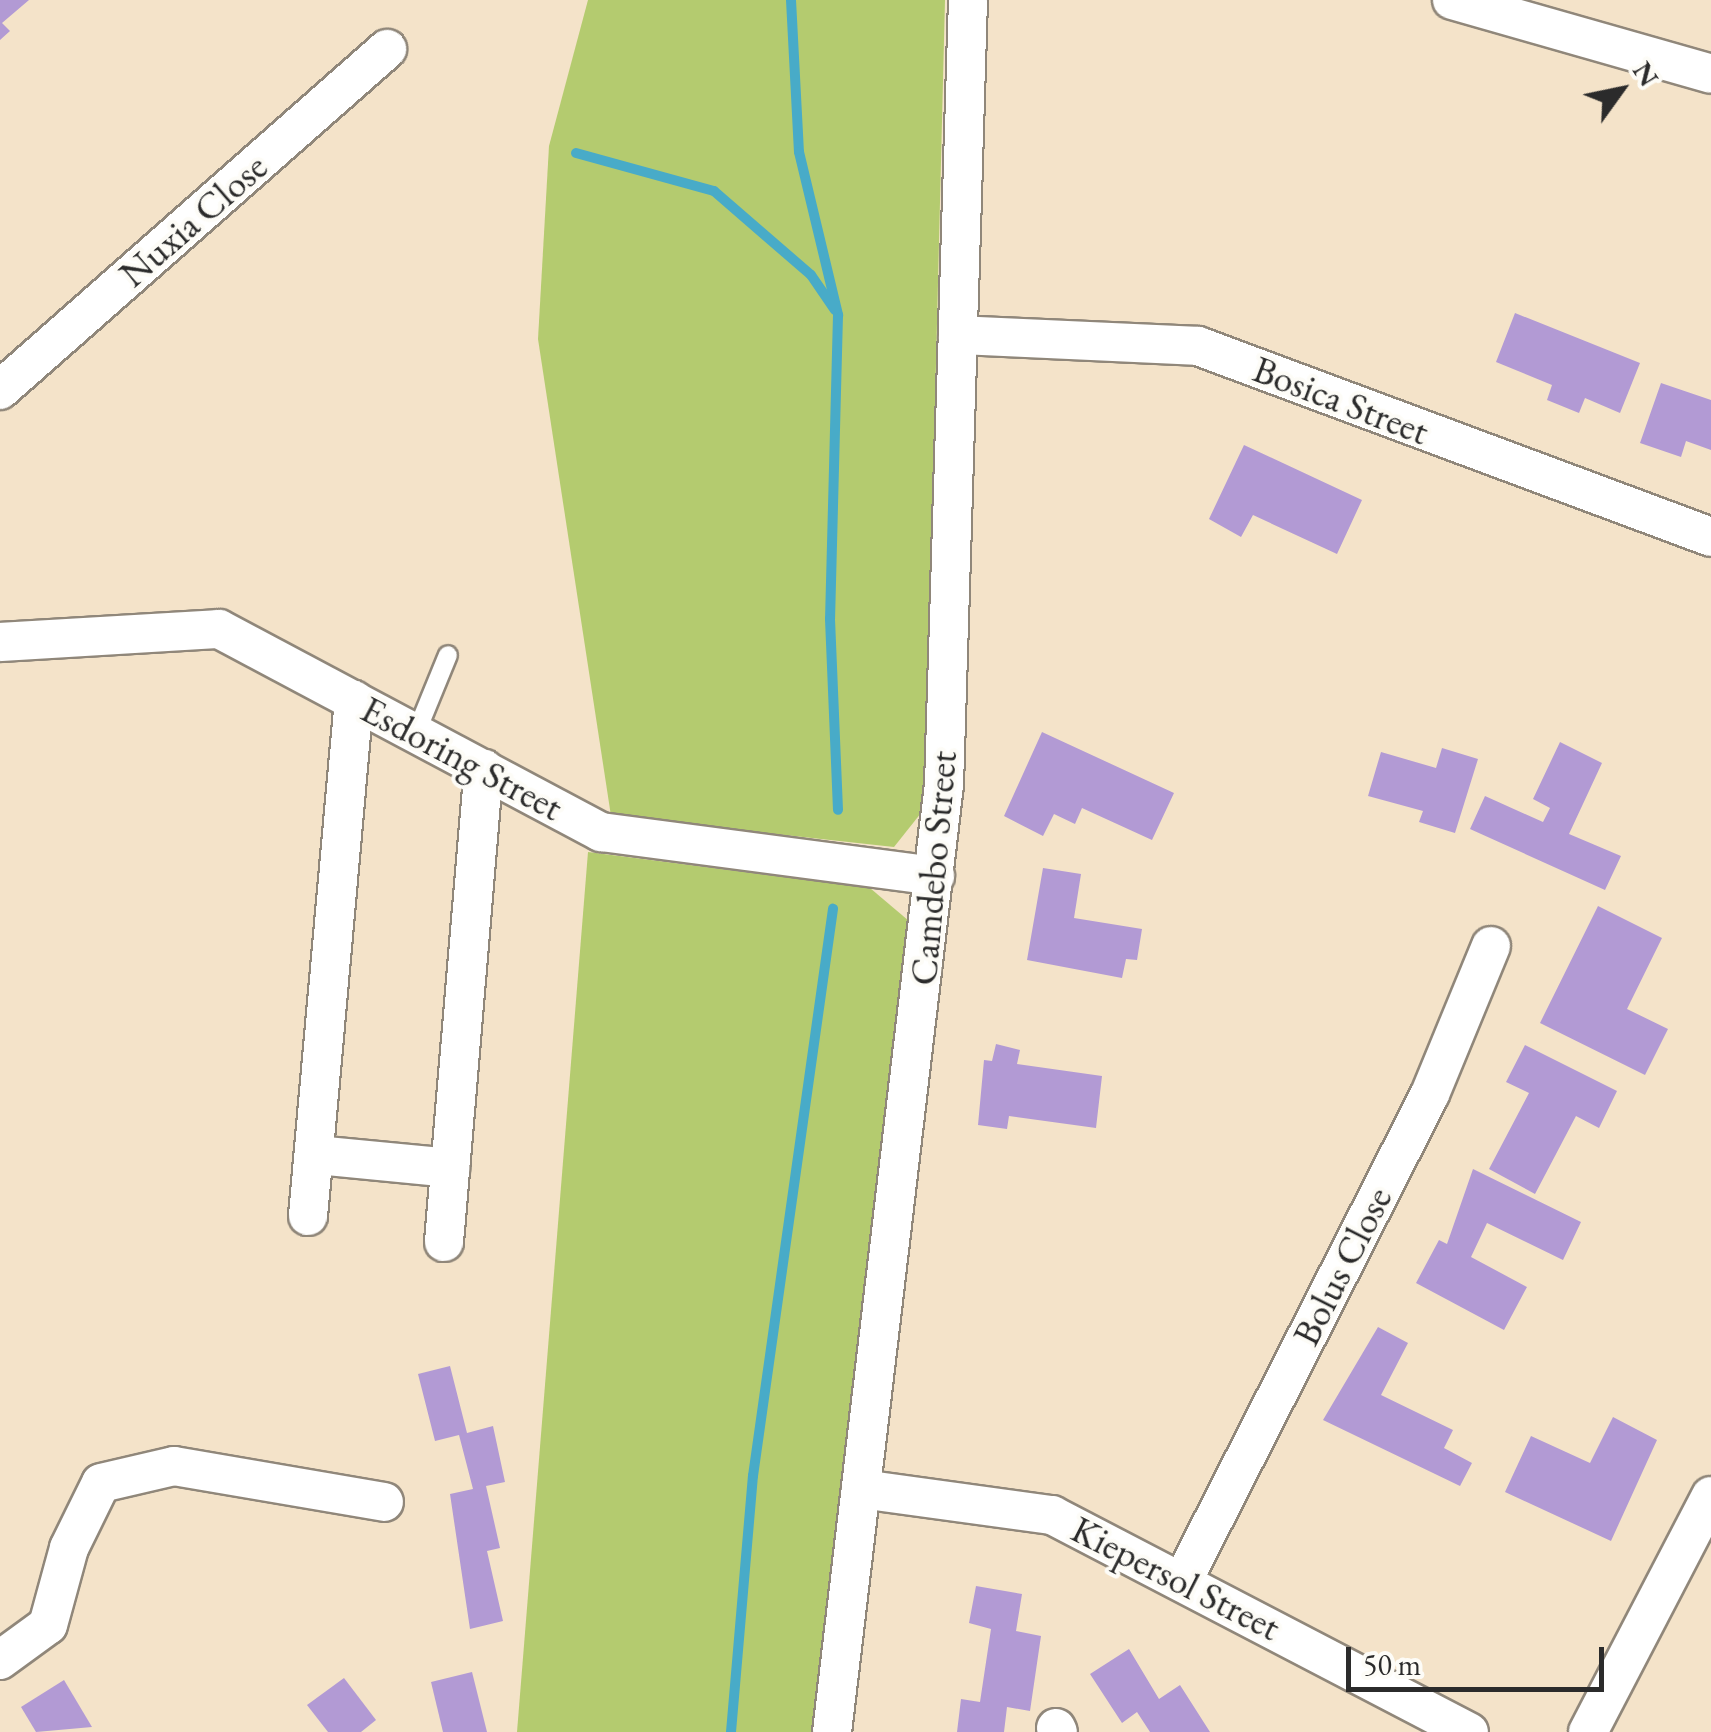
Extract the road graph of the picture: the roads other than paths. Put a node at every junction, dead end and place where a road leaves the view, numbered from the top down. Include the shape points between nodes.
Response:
1 (968, 0) edge
2 (1452, 0) edge
3 (387, 49) dead end
4 (1711, 74) edge
5 (958, 335) junction
6 (0, 390) edge
7 (1711, 537) edge
8 (0, 642) edge
9 (448, 654) dead end
10 (354, 700) junction
11 (416, 733) junction
12 (484, 769) junction
13 (935, 876) junction
14 (1491, 946) dead end
15 (316, 1156) junction
16 (450, 1168) junction
17 (308, 1216) dead end
18 (444, 1242) dead end
19 (861, 1489) junction
20 (1711, 1496) edge
21 (384, 1502) dead end
22 (1182, 1582) junction
23 (0, 1660) edge
24 (832, 1732) edge
25 (1469, 1732) edge
26 (1588, 1732) edge

1 - 5 street, Camdebo Street
2 - 4 street
3 - 6 street, Nuxia Close
5 - 7 street, Bosica Street via 1198,346
5 - 13 street, Camdebo Street
8 - 10 street, Esdoring Street via 204,626
9 - 11 lane
10 - 11 street, Esdoring Street
10 - 15 street
11 - 12 street, Esdoring Street
12 - 13 street, Esdoring Street via 601,832 639,842
12 - 16 street
13 - 19 street, Camdebo Street
14 - 22 street, Bolus Close via 1430,1094
15 - 16 street
15 - 17 street
16 - 18 street
19 - 22 street, Kiepersol Street via 1036,1510
19 - 24 street, Camdebo Street
20 - 26 street
21 - 23 street via 174,1466 102,1483 69,1548 48,1625
22 - 25 street, Kiepersol Street

